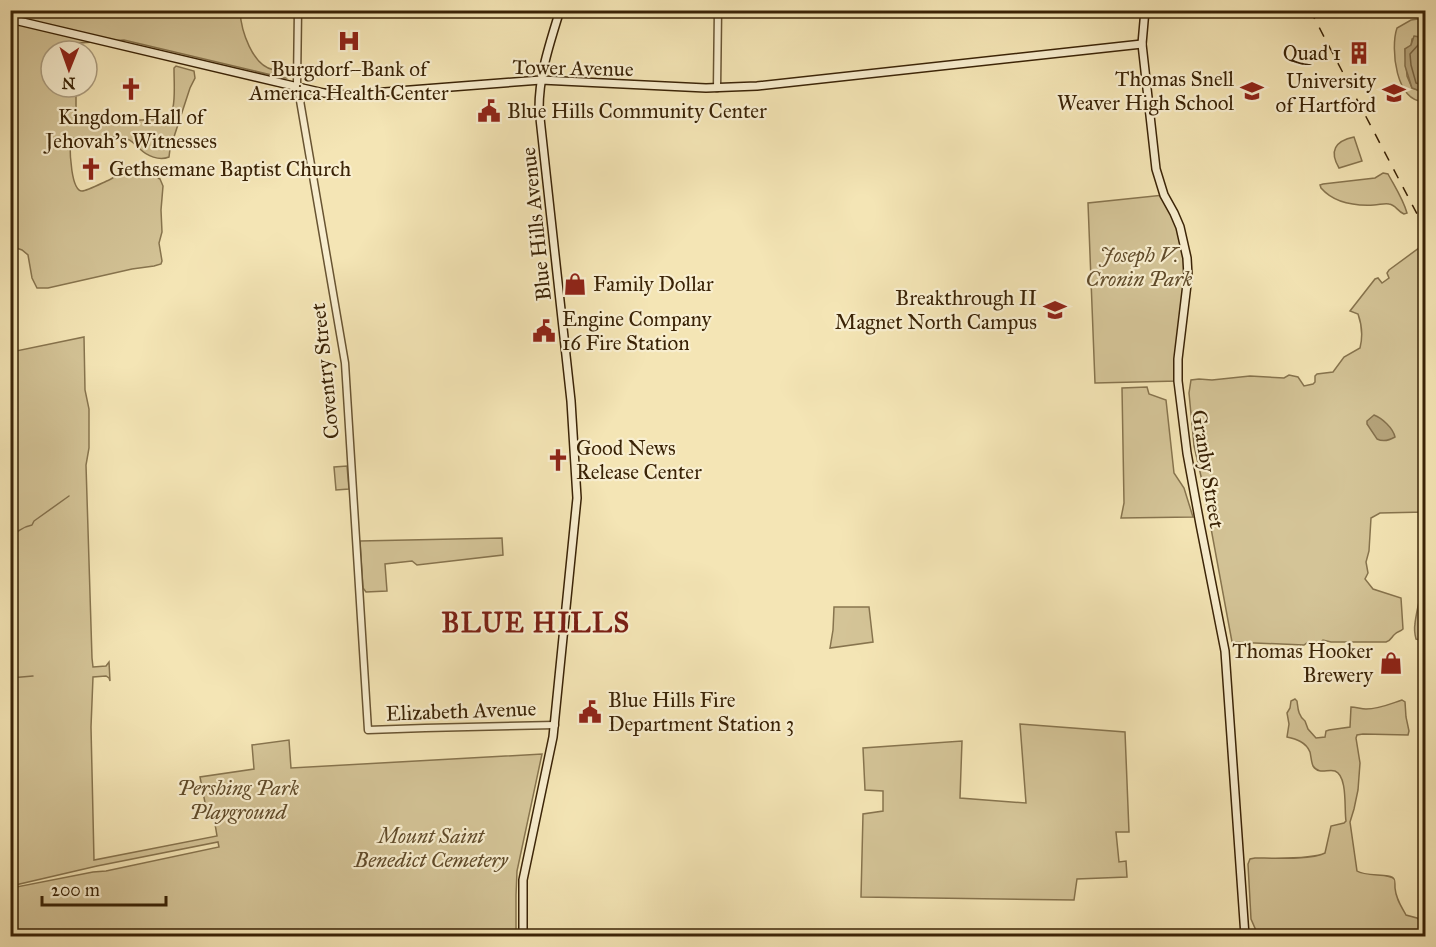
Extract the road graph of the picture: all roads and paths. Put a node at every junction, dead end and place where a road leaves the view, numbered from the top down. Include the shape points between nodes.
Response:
1 (298, 10) edge
2 (560, 10) edge
3 (718, 10) edge
4 (1145, 10) edge
5 (10, 19) edge
6 (1142, 44) junction
7 (541, 80) junction
8 (298, 87) junction
9 (717, 88) junction
10 (555, 725) junction
11 (368, 730) joint
12 (523, 936) edge
13 (1245, 936) edge

1 - 8 street, Coventry Street
2 - 7 main road, Blue Hills Avenue
3 - 9 street
4 - 6 main road, Granby Street
5 - 8 main road, Tower Avenue
6 - 9 main road, Tower Avenue
6 - 13 main road, Granby Street via 1156,169 1180,227 1187,258 1178,381 1187,453 1226,651
7 - 8 main road, Tower Avenue via 346,95
7 - 9 main road, Tower Avenue
7 - 10 main road, Blue Hills Avenue via 540,119 572,401 577,486
8 - 11 street, Coventry Street via 345,363
10 - 11 street, Elizabeth Avenue
10 - 12 main road, Blue Hills Avenue via 523,880

